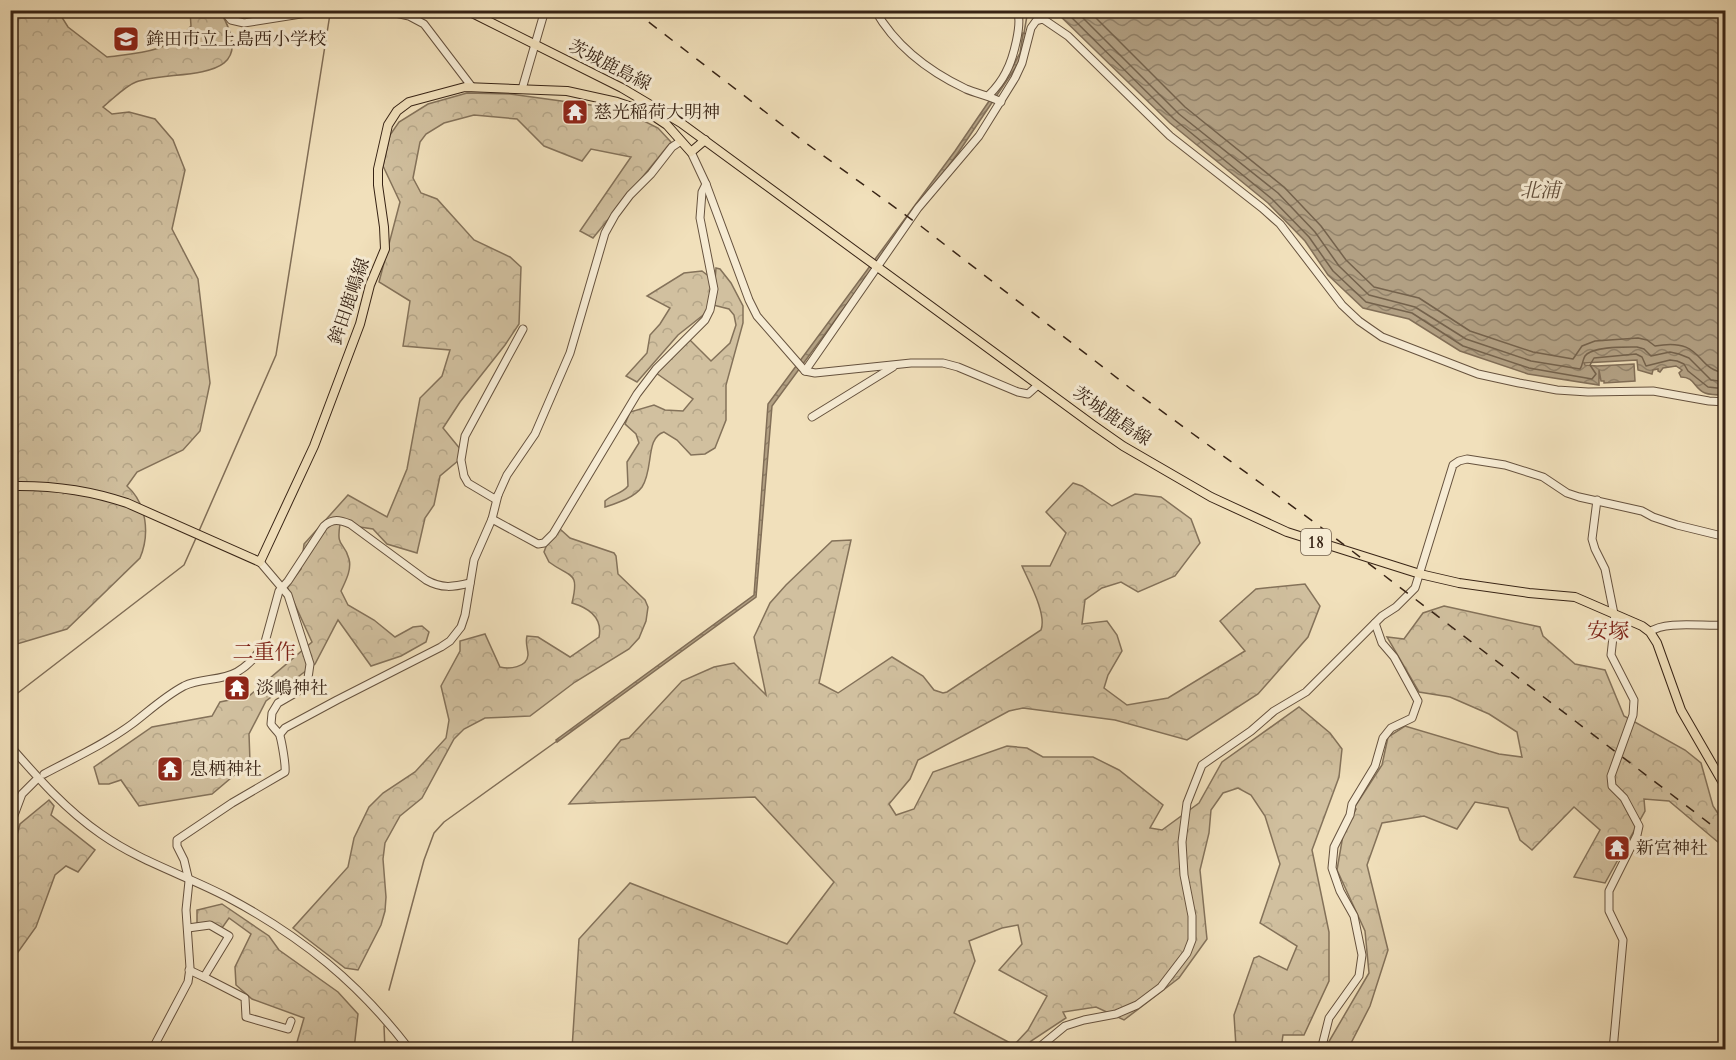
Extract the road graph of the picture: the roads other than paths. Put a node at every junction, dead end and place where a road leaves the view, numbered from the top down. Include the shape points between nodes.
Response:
1 (223, 10) edge
2 (326, 10) edge
3 (382, 10) edge
4 (466, 10) edge
5 (544, 10) edge
6 (875, 10) edge
7 (1017, 10) edge
8 (534, 45) junction
9 (472, 87) junction
10 (622, 88) junction
11 (522, 89) junction
12 (989, 95) junction
13 (617, 102) junction
14 (1001, 102) junction
15 (705, 140) junction
16 (681, 141) junction
17 (691, 152) junction
18 (706, 184) junction
19 (874, 264) junction
20 (523, 329) dead end
21 (896, 365) junction
22 (801, 367) junction
23 (1038, 385) junction
24 (1725, 402) edge
25 (812, 417) dead end
26 (10, 486) edge
27 (498, 495) junction
28 (1597, 500) junction
29 (492, 519) junction
30 (1725, 537) edge
31 (260, 562) junction
32 (1420, 574) junction
33 (470, 583) junction
34 (282, 587) junction
35 (1614, 613) junction
36 (1376, 624) junction
37 (1725, 625) edge
38 (1650, 632) junction
39 (280, 734) junction
40 (10, 746) edge
41 (44, 774) dead end
42 (35, 781) dead end
43 (1725, 788) edge
44 (10, 826) edge
45 (189, 881) junction
46 (188, 928) junction
47 (189, 970) junction
48 (204, 977) junction
49 (291, 1021) dead end
50 (152, 1050) edge
51 (410, 1050) edge
52 (1036, 1050) edge
53 (1321, 1050) edge
54 (1613, 1050) edge

1 - 2 street via 231,20 244,23
3 - 9 street via 424,24
4 - 8 main road, 茨城鹿島線 / 18
5 - 8 street
6 - 12 street via 892,35 928,69 969,90
7 - 12 street via 1017,32 1008,69
8 - 10 main road, 茨城鹿島線 / 18
8 - 11 street
9 - 11 main road, 鉾田鹿嶋線
9 - 31 main road, 鉾田鹿嶋線 via 409,102 391,117 378,169 384,249 314,446
10 - 13 street
10 - 15 main road, 茨城鹿島線 / 18
11 - 13 main road, 鉾田鹿嶋線 via 567,91
12 - 14 street
13 - 16 main road, 鉾田鹿嶋線 via 658,118
14 - 19 street via 979,136
14 - 24 street via 1022,63 1031,28 1043,19 1068,36 1170,136 1280,224 1342,305 1383,337 1478,374 1519,383 1588,392 1653,391
15 - 17 main road
15 - 19 main road, 茨城鹿島線 / 18
16 - 17 main road, 鉾田鹿嶋線
16 - 27 street via 630,195 605,233 567,363 535,434
17 - 18 street
18 - 22 street via 748,300
18 - 29 street via 700,218 714,290 705,320 676,346 637,394 544,543 538,544
19 - 22 street
19 - 23 main road, 茨城鹿島線 / 18
20 - 27 street via 465,436 461,460 468,483 495,499
21 - 22 street via 815,373
21 - 23 street via 943,363 1028,394
21 - 25 street
23 - 32 main road, 茨城鹿島線 / 18 via 1123,446 1221,502 1287,531
26 - 31 main road via 59,487 107,496
27 - 29 street
28 - 30 street
28 - 32 street via 1573,495 1543,477 1505,465 1459,460 1453,465
28 - 35 street via 1592,539 1606,570
29 - 33 street via 474,560
31 - 34 street
32 - 35 main road, 茨城鹿島線 / 18 via 1459,584 1575,597
32 - 36 street via 1415,588
33 - 34 street via 437,586 350,524 333,520 324,526
33 - 39 street via 465,615 450,641
34 - 39 street via 295,614 309,670 304,686 274,707 271,724
34 - 41 street via 265,642 247,665 224,678 186,685 131,725
35 - 38 main road, 茨城鹿島線 / 18
35 - 54 street via 1611,655 1634,700 1634,709 1611,776 1612,786 1624,798 1639,826 1609,891 1609,911 1623,940
36 - 52 street via 1306,692 1202,765 1187,803 1182,842 1192,940 1167,980 1137,1005 1065,1026
36 - 53 street via 1382,643 1418,701 1413,718 1391,728 1383,738 1375,766 1352,804 1334,847 1332,868 1354,916 1362,955 1359,976 1329,1018
37 - 38 street via 1674,625
38 - 43 main road via 1681,710
39 - 45 street via 285,772 177,840
40 - 45 street via 82,820 131,853
42 - 44 street via 22,794
45 - 46 street
45 - 51 street via 226,897 301,942 355,986
46 - 47 street
46 - 48 street via 210,925 229,936
47 - 48 street
47 - 50 street via 186,987
48 - 49 street via 245,998 246,1017 288,1029

